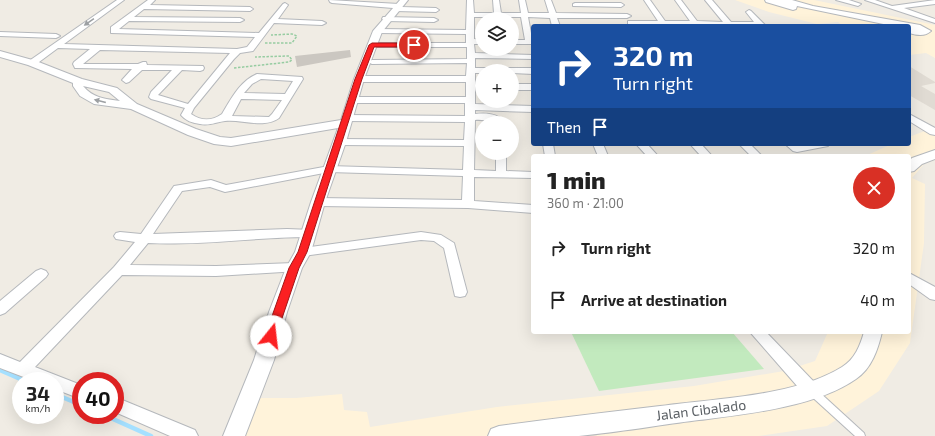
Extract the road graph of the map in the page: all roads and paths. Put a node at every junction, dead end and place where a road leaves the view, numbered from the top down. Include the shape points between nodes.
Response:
1 (108, 0) edge
2 (121, 0) edge
3 (152, 0) edge
4 (193, 0) edge
5 (438, 0) edge
6 (470, 0) edge
7 (496, 0) edge
8 (522, 0) edge
9 (548, 0) edge
10 (646, 0) edge
11 (678, 0) edge
12 (708, 0) edge
13 (769, 0) edge
14 (783, 0) edge
15 (839, 0) edge
16 (868, 0) edge
17 (332, 1) dead end
18 (935, 2) edge
19 (574, 3) edge
20 (620, 3) edge
21 (858, 4) dead end
22 (285, 5) dead end
23 (143, 7) junction
24 (184, 8) junction
25 (898, 8) junction
26 (436, 10) junction
27 (497, 12) edge
28 (749, 12) dead end
29 (392, 13) edge
30 (469, 15) junction
31 (475, 15) edge
32 (526, 15) junction
33 (579, 15) junction
34 (519, 16) edge
35 (552, 16) junction
36 (602, 16) junction
37 (626, 16) junction
38 (128, 19) junction
39 (240, 20) junction
40 (434, 20) junction
41 (271, 21) junction
42 (935, 22) edge
43 (322, 23) dead end
44 (555, 24) edge
45 (582, 24) edge
46 (606, 24) edge
47 (630, 24) edge
48 (663, 24) edge
49 (695, 24) edge
50 (729, 24) edge
51 (760, 24) edge
52 (876, 24) edge
53 (889, 24) edge
54 (913, 29) edge
55 (432, 31) junction
56 (470, 32) junction
57 (0, 34) edge
58 (228, 34) junction
59 (260, 35) junction
60 (56, 36) junction
61 (932, 38) edge
62 (519, 42) edge
63 (531, 42) edge
64 (254, 43) junction
65 (470, 43) junction
66 (475, 43) edge
67 (372, 45) junction
68 (55, 46) junction
69 (98, 48) junction
70 (159, 49) junction
71 (237, 50) junction
72 (0, 54) edge
73 (255, 57) dead end
74 (531, 57) edge
75 (452, 61) junction
76 (27, 62) junction
77 (372, 62) dead end
78 (140, 67) junction
79 (179, 68) junction
80 (200, 68) dead end
81 (220, 69) junction
82 (470, 70) junction
83 (531, 71) edge
84 (475, 77) edge
85 (359, 79) junction
86 (450, 79) junction
87 (126, 80) dead end
88 (78, 82) junction
89 (519, 87) edge
90 (531, 87) edge
91 (239, 96) junction
92 (288, 97) junction
93 (353, 100) junction
94 (133, 106) junction
95 (190, 107) junction
96 (531, 108) edge
97 (470, 111) junction
98 (226, 116) junction
99 (486, 116) edge
100 (911, 118) edge
101 (346, 119) junction
102 (934, 132) dead end
103 (340, 142) junction
104 (469, 143) junction
105 (643, 146) edge
106 (697, 146) edge
107 (746, 146) edge
108 (793, 146) edge
109 (813, 146) edge
110 (651, 154) edge
111 (705, 154) edge
112 (755, 154) edge
113 (935, 154) edge
114 (501, 160) edge
115 (911, 166) edge
116 (329, 169) junction
117 (468, 172) junction
118 (501, 173) junction
119 (531, 175) edge
120 (318, 202) junction
121 (468, 204) junction
122 (531, 209) edge
123 (308, 233) junction
124 (120, 236) dead end
125 (144, 239) junction
126 (303, 252) junction
127 (294, 268) junction
128 (119, 270) junction
129 (41, 274) dead end
130 (911, 279) edge
131 (460, 292) dead end
132 (935, 295) edge
133 (0, 309) edge
134 (760, 334) edge
135 (873, 334) edge
136 (0, 361) edge
137 (22, 370) junction
138 (27, 372) edge
139 (812, 390) junction
140 (124, 408) edge
141 (189, 436) edge
142 (234, 436) edge
143 (499, 436) edge
144 (861, 436) edge

1 - 60 street
2 -> 68 street
3 - 23 street
4 - 24 street
5 - 26 street
6 - 30 street
7 - 27 street
8 - 32 street
9 - 35 street
10 - 48 street
11 - 49 street
12 - 50 street
13 - 52 street via 813,12
14 - 53 street
15 - 21 street
16 - 25 street
17 - 29 street
18 - 25 street
19 - 20 street
19 - 33 street
20 - 37 street
22 - 41 street
23 - 24 street
23 - 38 street
24 - 39 street via 252,6
25 - 42 street
26 - 29 street
26 - 40 street
28 - 51 street
29 - 40 street
29 - 55 street
29 - 67 street
30 - 31 street
30 - 56 street
32 - 34 street
32 - 35 street
32 - 63 street
33 - 35 street
33 - 36 street
33 - 45 street
35 - 44 street
36 - 37 street
36 - 46 street
37 - 47 street
38 - 39 street
38 - 58 street via 114,30
39 - 58 street
40 - 55 street
41 - 43 street
41 - 59 street
42 - 54 street
54 - 61 street
55 - 56 street
56 - 65 street
57 - 60 street
58 - 59 street
59 - 64 street
59 - 64 path via 297,36 292,43
60 - 76 street
62 - 63 street
64 - 71 street via 248,49
65 - 66 street
65 - 67 street
65 - 82 street
67 - 85 street
68 - 69 street
68 - 76 street
69 - 70 street
69 - 78 street via 77,64 78,66
70 - 71 street
70 - 78 street
71 - 81 street
72 - 76 street
73 - 81 path via 291,56 292,60
74 - 82 street
75 - 77 street
75 - 82 street
75 - 86 street
76 - 88 street
78 - 79 street
78 - 87 street
79 - 80 street
79 - 95 street via 154,96
81 - 95 street
82 - 83 street
82 - 84 street
82 - 86 street
82 - 97 street
85 - 86 street
85 - 93 street
88 - 94 street via 113,90
94 -> 88 street via 98,102 88,98 80,90
89 - 90 street
91 - 92 street
91 - 92 street via 254,78 260,76 299,79
91 - 98 street
92 - 98 street via 272,119 236,120
93 - 97 street
93 - 101 street
94 - 101 street via 192,132 218,141 231,142 320,127
95 - 98 street via 186,115 205,123 220,121
96 - 97 street
97 - 99 street
97 - 101 street
97 - 104 street
100 - 102 street
101 - 103 street
103 - 104 street
103 - 116 street
104 - 117 street
105 - 110 street
106 - 111 street
107 - 112 street
108 - 109 street via 797,149
113 - 115 street
114 - 118 street
116 - 117 street
116 - 120 street
116 - 125 street via 225,189 211,183 178,188
117 - 118 street
117 - 121 street
118 - 119 street
120 - 121 street
120 - 123 street
121 - 122 street
123 - 125 street
123 - 126 street
124 - 125 street
125 - 128 street
126 - 127 street
126 - 131 street via 432,236 450,246
127 - 128 street via 216,271
127 - 142 street via 264,360
128 - 137 street
129 - 133 street
130 - 132 street
134 - 139 street
135 - 139 street, Jalan Cibalado via 870,346 860,364 841,378
136 - 137 street
137 - 138 street
139 - 143 street, Jalan Cibalado via 736,406
139 - 144 lane
140 - 141 street

